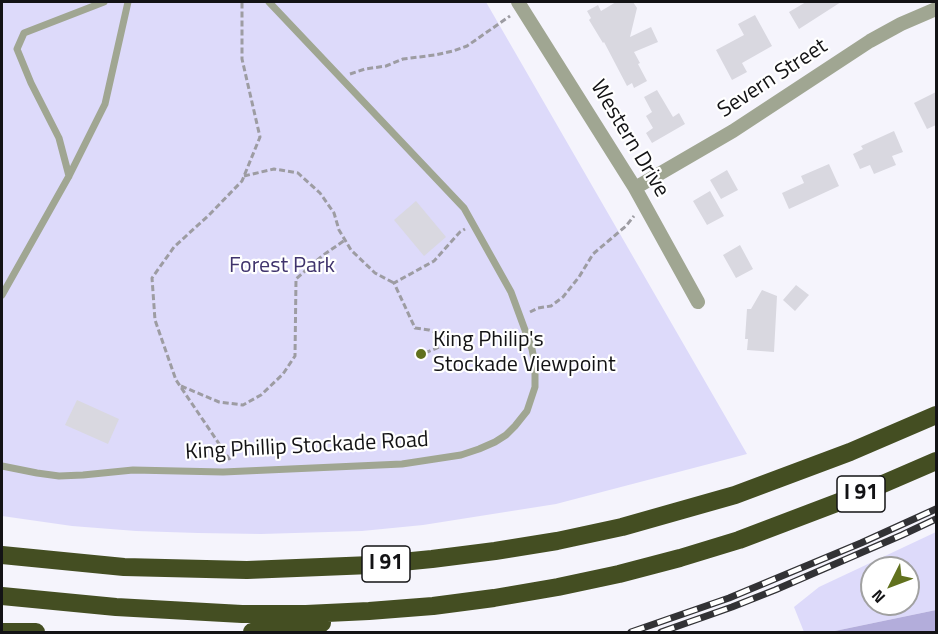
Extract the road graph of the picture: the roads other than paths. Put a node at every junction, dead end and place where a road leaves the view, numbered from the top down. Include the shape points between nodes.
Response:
1 (104, 2) edge
2 (128, 2) edge
3 (269, 2) edge
4 (523, 3) edge
5 (936, 9) edge
6 (69, 176) junction
7 (635, 188) junction
8 (2, 295) edge
9 (698, 302) dead end
10 (936, 415) edge
11 (936, 461) edge
12 (2, 466) edge
13 (2, 555) edge
14 (2, 596) edge
15 (369, 611) junction
16 (2, 632) edge
17 (36, 633) edge
18 (252, 633) edge

1 - 6 lane via 24,33 17,49 59,138
2 - 6 lane via 105,104
3 - 12 lane, King Phillip Stockade Road via 464,208 511,292 534,357 534,387 523,417 495,442 460,456 402,464 237,472 133,470 58,476
4 - 7 street, Western Drive
5 - 7 street, Severn Street via 870,41 733,131
6 - 8 lane
7 - 9 street, Western Drive
10 - 13 highway, I 91 via 735,495 622,527 495,551 371,565 247,570 124,567
11 - 15 highway, I 91 via 797,519 680,558 558,587 433,606
14 - 15 highway, I 91 via 116,608 242,614
15 - 18 highway via 302,627
16 - 17 highway

